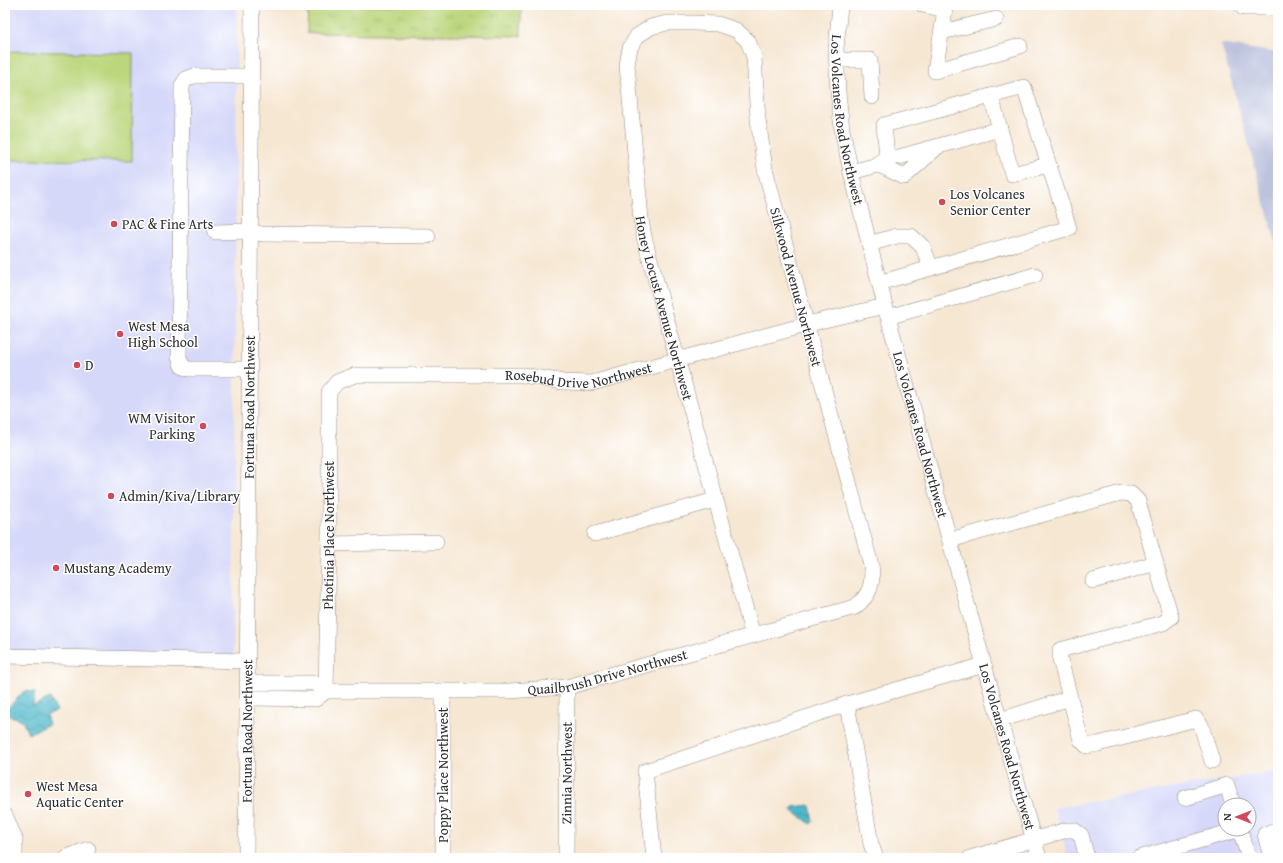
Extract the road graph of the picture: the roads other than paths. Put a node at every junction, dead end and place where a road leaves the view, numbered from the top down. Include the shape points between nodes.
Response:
1 (252, 5) edge
2 (840, 5) edge
3 (923, 5) edge
4 (1270, 7) edge
5 (1243, 8) dead end
6 (996, 19) dead end
7 (695, 23) joint
8 (942, 32) junction
9 (1020, 46) dead end
10 (837, 60) junction
11 (251, 76) junction
12 (991, 96) junction
13 (872, 97) dead end
14 (1000, 129) junction
15 (882, 161) junction
16 (1049, 164) junction
17 (851, 172) junction
18 (250, 231) junction
19 (215, 232) dead end
20 (428, 236) dead end
21 (869, 244) junction
22 (931, 268) junction
23 (1035, 275) dead end
24 (879, 283) junction
25 (887, 312) junction
26 (806, 324) junction
27 (678, 360) junction
28 (249, 369) junction
29 (337, 382) joint
30 (715, 500) junction
31 (595, 534) dead end
32 (950, 540) junction
33 (436, 542) dead end
34 (329, 544) junction
35 (1156, 563) junction
36 (1093, 581) dead end
37 (871, 587) joint
38 (753, 636) junction
39 (5, 656) edge
40 (248, 661) junction
41 (984, 665) junction
42 (568, 688) junction
43 (248, 690) junction
44 (326, 691) junction
45 (443, 691) junction
46 (1070, 698) junction
47 (847, 704) junction
48 (1000, 720) junction
49 (1212, 760) dead end
50 (1231, 797) edge
51 (1185, 798) dead end
52 (6, 818) edge
53 (1278, 829) edge
54 (1217, 836) edge
55 (1242, 837) edge
56 (1034, 840) junction
57 (88, 848) dead end
58 (15, 858) edge
59 (65, 858) edge
60 (246, 858) edge
61 (443, 858) edge
62 (566, 858) edge
63 (654, 858) edge
64 (876, 858) edge
65 (970, 858) edge
66 (1039, 858) edge
67 (1087, 858) edge
68 (1139, 858) edge
69 (1249, 858) edge
70 (1271, 858) edge

1 - 11 street, Fortuna Road Northwest
2 - 10 street, Los Volcanes Road Northwest
3 - 8 street via 945,10
4 - 5 street
6 - 8 street
7 - 26 street, Silkwood Avenue Northwest via 718,24 736,30 748,41 754,57 758,119 765,169
7 - 27 street, Honey Locust Avenue Northwest via 667,23 651,27 637,36 630,48 627,65 644,237
8 - 9 street via 935,71
10 - 13 street via 870,60
10 - 17 street, Los Volcanes Road Northwest via 842,130
11 - 18 street, Fortuna Road Northwest
11 - 28 street via 194,76 186,79 182,86 179,357 182,366 188,369
12 - 14 street
12 - 15 street via 884,125
12 - 16 street via 1024,87
14 - 15 street
14 - 16 street via 1012,174
15 - 17 street via 874,166
16 - 22 street via 1069,228
17 - 21 street, Los Volcanes Road Northwest
18 - 19 street
18 - 20 street via 262,234
18 - 28 street, Fortuna Road Northwest
21 - 22 street via 897,236 911,236 923,247
21 - 24 street, Los Volcanes Road Northwest
22 - 24 street
23 - 25 street, Rosebud Drive Northwest
24 - 25 street, Los Volcanes Road Northwest
25 - 26 street, Rosebud Drive Northwest
25 - 32 street, Los Volcanes Road Northwest
26 - 27 street, Rosebud Drive Northwest
26 - 37 street, Silkwood Avenue Northwest via 872,565
27 - 29 street, Rosebud Drive Northwest via 592,383 564,382 523,375 355,375
27 - 30 street, Honey Locust Avenue Northwest
28 - 40 street, Fortuna Road Northwest
29 - 34 street, Photinia Place Northwest via 329,392
30 - 31 street
30 - 38 street, Honey Locust Avenue Northwest
32 - 35 street via 1121,493 1131,494 1138,501
32 - 41 street, Los Volcanes Road Northwest
33 - 34 street
34 - 44 street, Photinia Place Northwest
35 - 36 street
35 - 46 street via 1171,617 1163,623 1060,650
37 - 38 street, Quailbrush Drive Northwest via 864,600 855,607
38 - 42 street, Quailbrush Drive Northwest
39 - 40 street
40 - 43 street, Fortuna Road Northwest
41 - 47 street
41 - 48 street, Los Volcanes Road Northwest
42 - 45 street, Quailbrush Drive Northwest
42 - 62 street, Zinnia Northwest
43 - 44 street, Quailbrush Drive Northwest via 316,699
43 - 60 street, Fortuna Road Northwest
44 - 45 street, Quailbrush Drive Northwest
45 - 61 street, Poppy Place Northwest
46 - 48 street
46 - 49 street via 1082,740 1087,746 1196,719 1201,725
47 - 63 street via 645,770
47 - 64 street via 870,844
48 - 56 street, Los Volcanes Road Northwest
50 - 51 street via 1228,785
52 - 58 street via 15,839
53 - 70 street via 1265,834
54 - 68 street
55 - 69 street
56 - 65 street
56 - 66 street, Los Volcanes Road Northwest
56 - 67 street via 1074,830 1081,835
57 - 59 street

